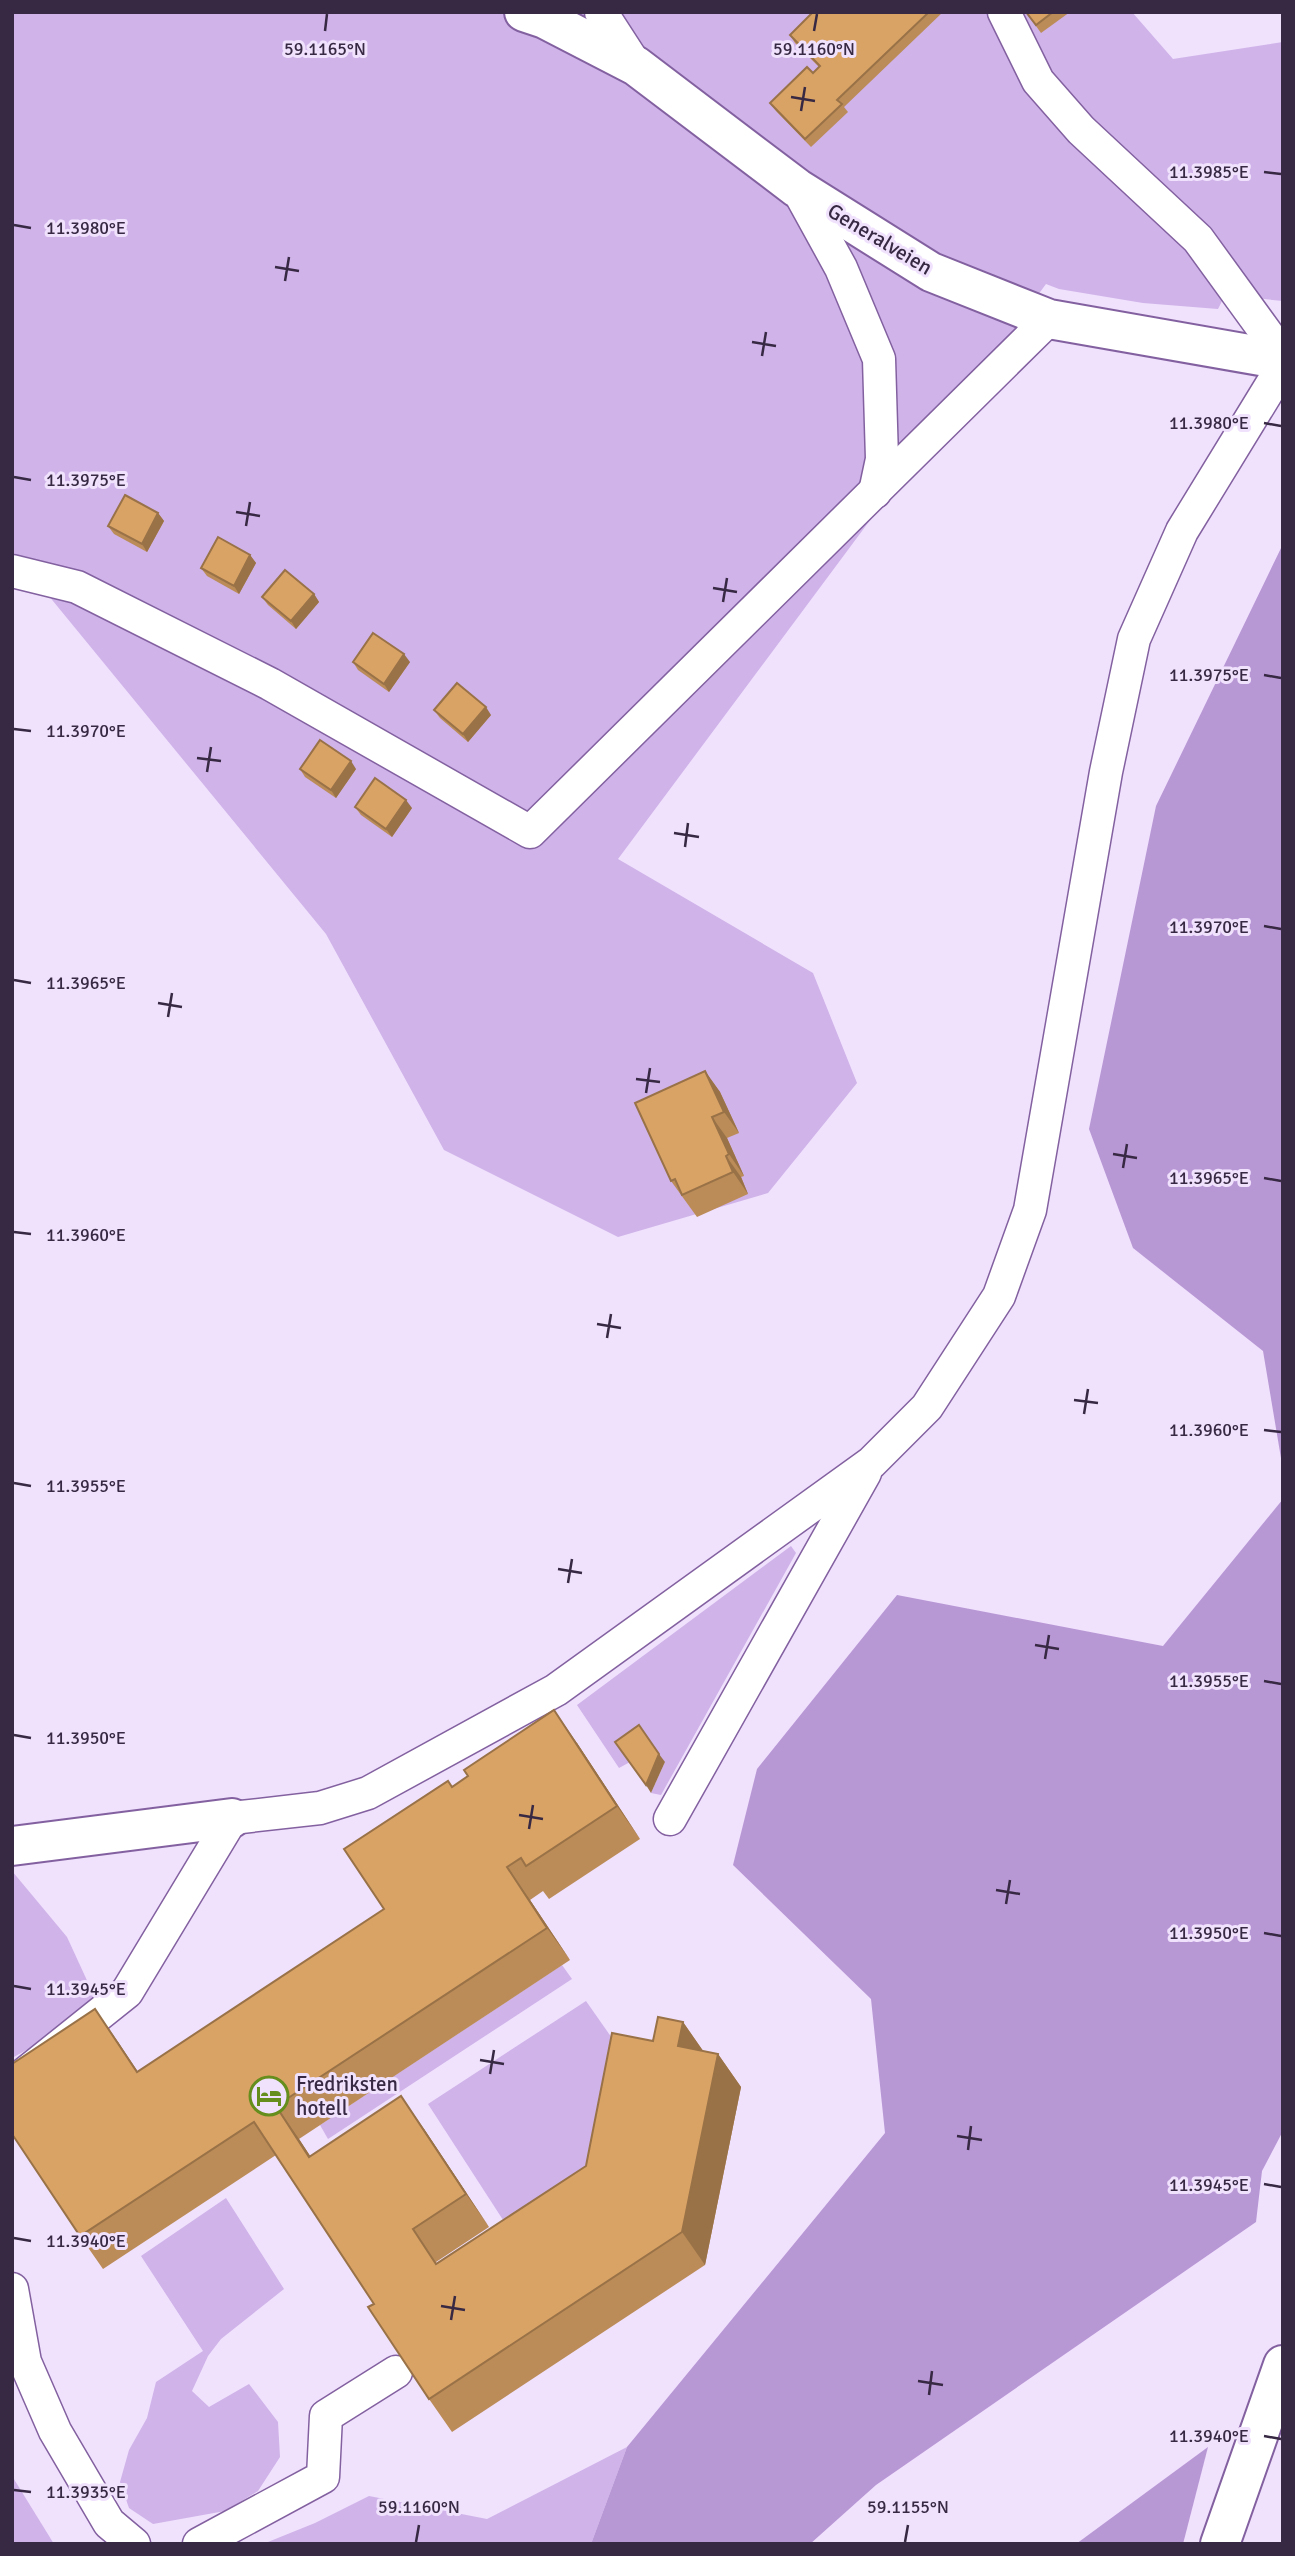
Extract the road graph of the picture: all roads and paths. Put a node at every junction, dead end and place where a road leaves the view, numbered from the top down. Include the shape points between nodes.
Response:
1 (524, 12) edge
2 (601, 12) edge
3 (1004, 12) edge
4 (636, 66) junction
5 (797, 188) junction
6 (1049, 319) junction
7 (1283, 358) edge
8 (1283, 366) edge
9 (875, 492) junction
10 (12, 571) edge
11 (871, 1463) junction
12 (232, 1818) junction
13 (670, 1819) dead end
14 (12, 1846) edge
15 (12, 2084) edge
16 (12, 2289) edge
17 (1283, 2365) edge
18 (396, 2371) edge
19 (134, 2544) edge
20 (199, 2544) edge
21 (1220, 2544) edge

1 - 4 street, Generalveien
2 - 4 lane
3 - 7 lane via 1038,81 1081,130 1198,239
4 - 5 street, Generalveien
5 - 6 street, Generalveien via 931,272
5 - 9 lane via 841,268 879,359 882,460
6 - 7 street, Generalveien
6 - 9 lane
8 - 11 lane via 1182,531 1134,639 1106,772 1030,1210 999,1296 927,1407
9 - 10 lane via 530,832 270,684 77,587
11 - 12 lane via 556,1690 368,1793 320,1808
11 - 13 lane
12 - 14 street
12 - 15 lane via 127,1992
16 - 19 lane via 25,2362 55,2431 109,2523
17 - 21 street
18 - 20 lane via 327,2416 323,2477

